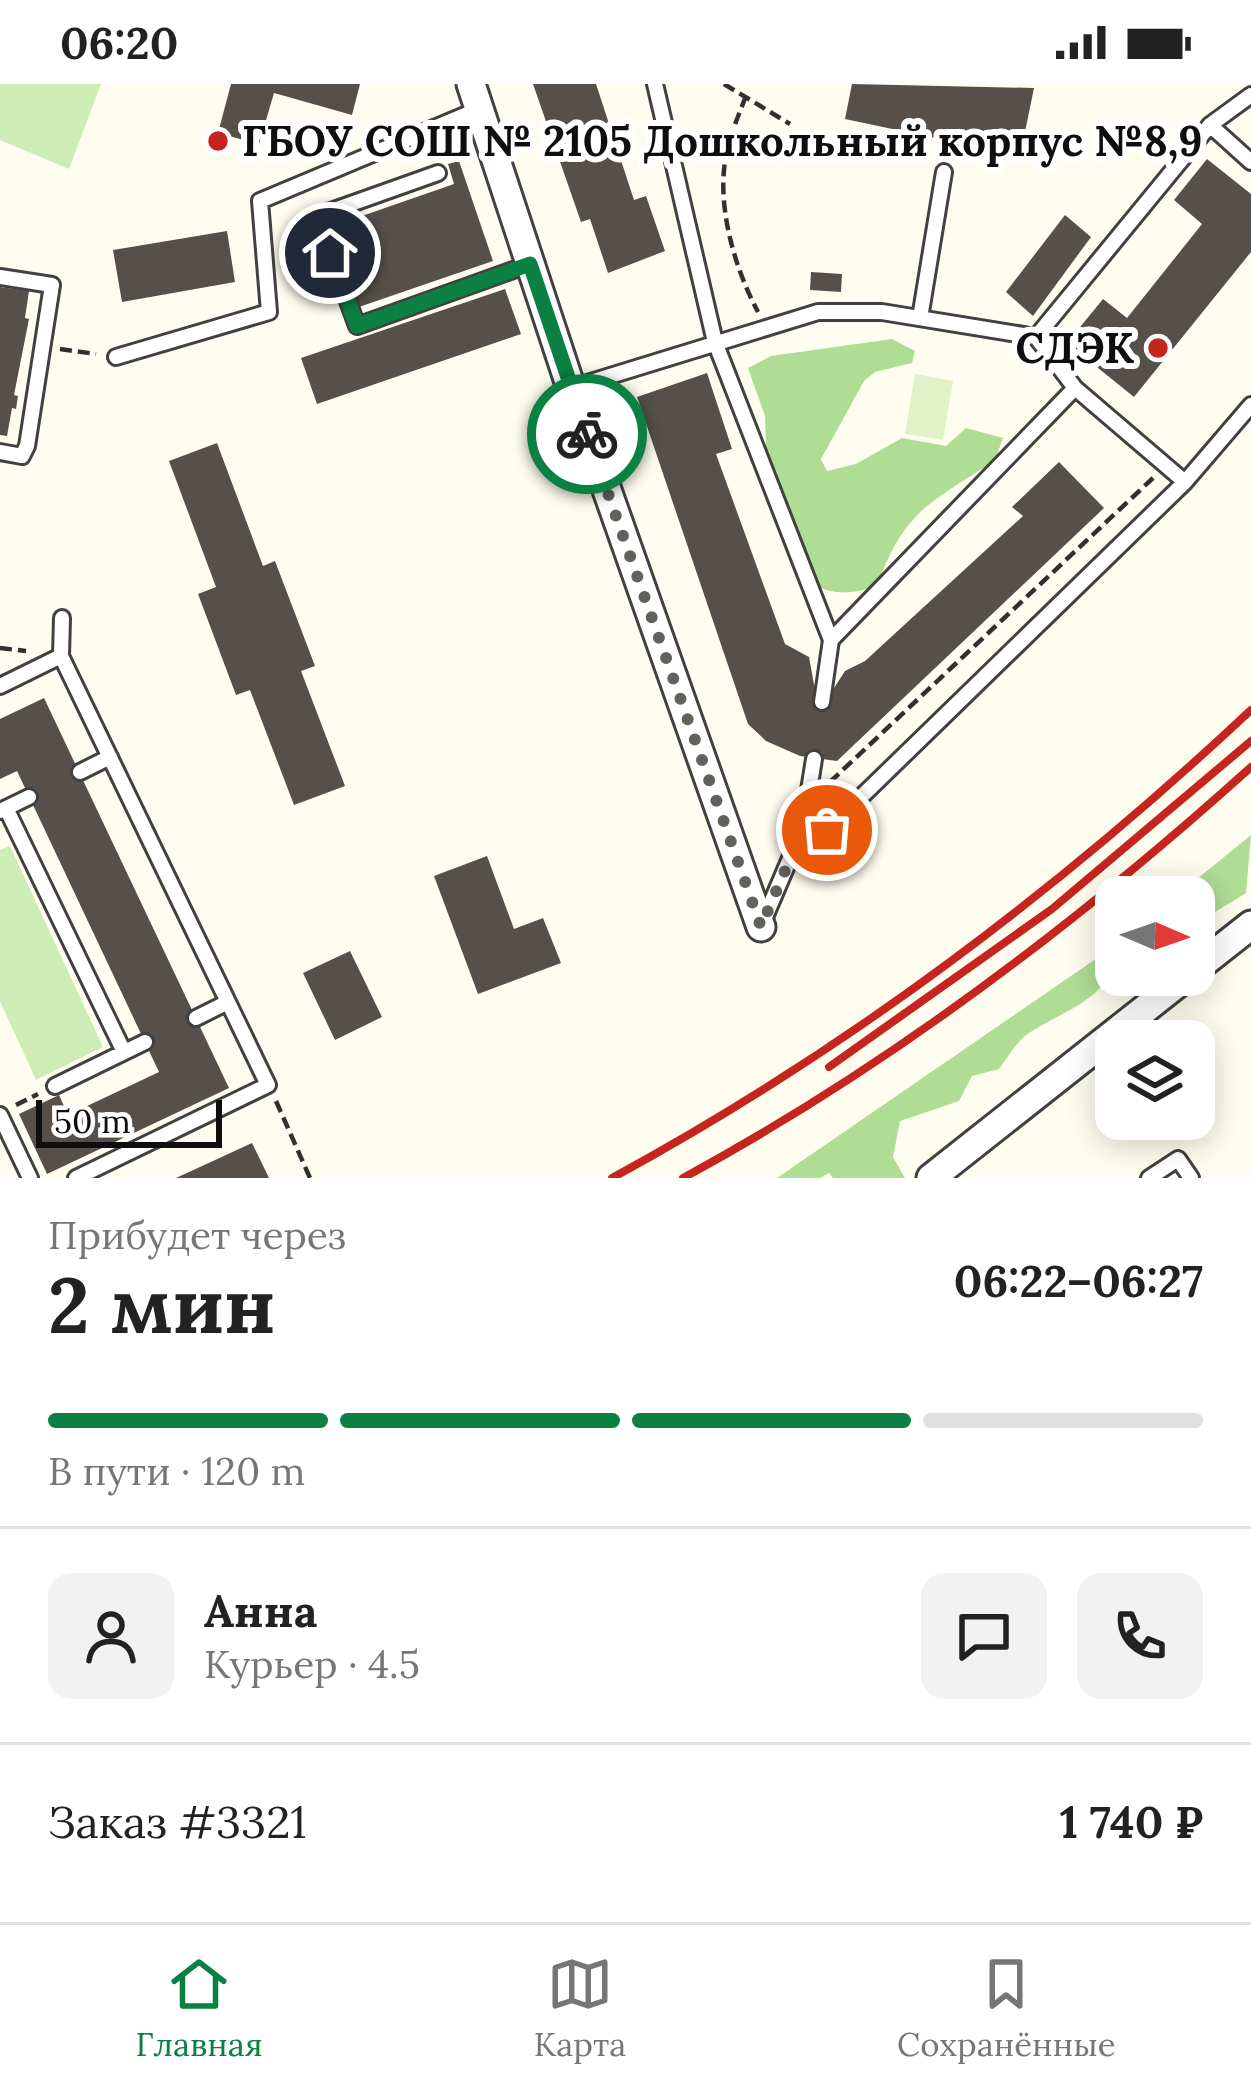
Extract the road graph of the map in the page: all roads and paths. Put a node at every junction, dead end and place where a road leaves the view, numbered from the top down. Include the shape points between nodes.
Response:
1 (655, 84) edge
2 (724, 84) edge
3 (1242, 84) edge
4 (1251, 91) edge
5 (746, 96) junction
6 (474, 97) edge
7 (790, 124) dead end
8 (1210, 125) junction
9 (1251, 162) edge
10 (944, 172) dead end
11 (438, 173) dead end
12 (530, 264) junction
13 (0, 277) edge
14 (920, 318) junction
15 (766, 327) junction
16 (1036, 337) junction
17 (715, 342) junction
18 (43, 346) junction
19 (116, 357) joint
20 (571, 388) junction
21 (1075, 388) junction
22 (1251, 406) edge
23 (0, 452) edge
24 (1166, 466) junction
25 (1185, 482) junction
26 (62, 618) dead end
27 (831, 640) junction
28 (61, 656) junction
29 (0, 686) edge
30 (822, 702) dead end
31 (110, 758) junction
32 (814, 758) dead end
33 (80, 772) dead end
34 (811, 783) junction
35 (29, 797) dead end
36 (3, 809) edge
37 (803, 828) junction
38 (1251, 925) edge
39 (761, 927) joint
40 (1215, 953) edge
41 (1161, 996) edge
42 (228, 1002) junction
43 (196, 1018) dead end
44 (145, 1042) dead end
45 (124, 1052) junction
46 (55, 1086) joint
47 (279, 1105) dead end
48 (0, 1114) edge
49 (30, 1178) edge
50 (76, 1178) edge
51 (310, 1178) edge
52 (931, 1178) edge
53 (1149, 1178) edge
54 (1191, 1178) edge

1 - 17 lane
2 - 5 path
3 - 4 lane
4 - 8 lane
5 - 7 path
5 - 15 path via 725,155 727,226
6 - 12 street
6 - 19 lane via 260,201 269,312
8 - 9 lane
8 - 16 lane
10 - 14 lane
11 - 12 lane via 317,216 357,326
12 - 20 street
13 - 18 lane via 52,285
14 - 15 lane via 818,312
14 - 16 lane
15 - 17 lane
16 - 21 lane
17 - 20 lane
17 - 27 lane
18 - 19 path
18 - 23 lane via 27,446 22,456
20 - 39 street
21 - 24 lane
21 - 27 lane
22 - 25 lane
24 - 25 lane
24 - 34 path via 832,782
25 - 37 lane via 827,830
26 - 28 lane
27 - 30 lane
28 - 29 lane
28 - 31 lane
31 - 33 lane
31 - 42 lane
32 - 34 lane
34 - 37 lane
35 - 36 lane
36 - 45 lane
37 - 39 lane
38 - 40 street
41 - 52 street
42 - 43 lane
42 - 50 lane via 268,1085
44 - 45 lane
45 - 46 lane
46 - 48 path
47 - 51 path
48 - 49 lane
53 - 54 lane via 1178,1159

